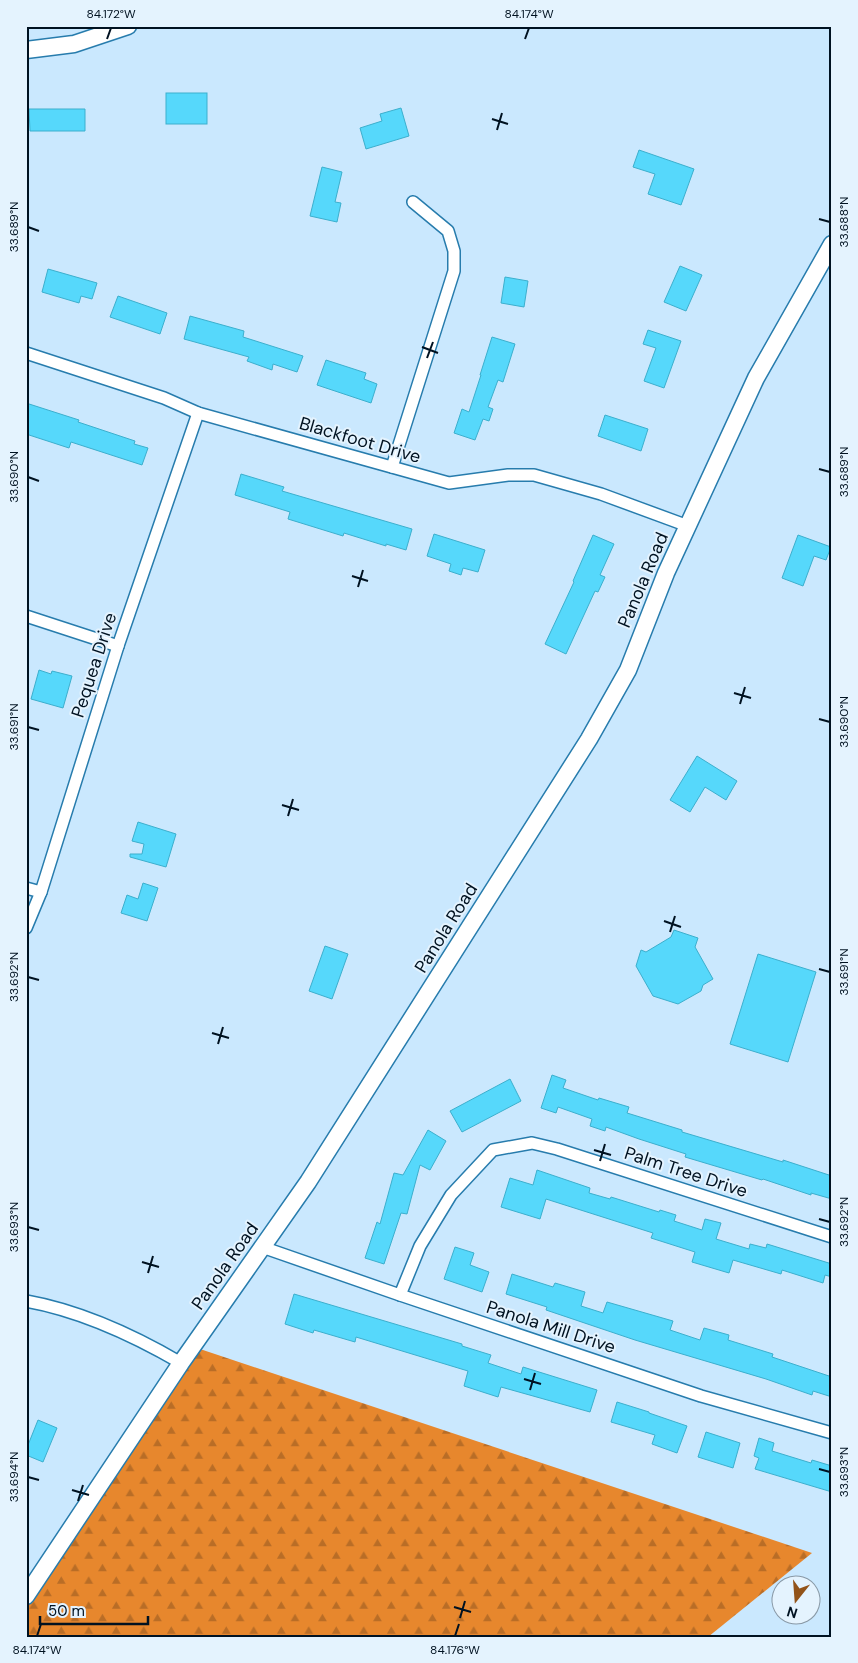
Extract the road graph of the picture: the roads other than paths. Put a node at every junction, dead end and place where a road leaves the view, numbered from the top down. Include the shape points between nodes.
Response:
1 (128, 26) edge
2 (26, 50) edge
3 (413, 202) dead end
4 (832, 244) edge
5 (26, 353) edge
6 (198, 413) junction
7 (392, 467) junction
8 (688, 526) junction
9 (26, 616) edge
10 (118, 646) junction
11 (26, 888) edge
12 (41, 892) junction
13 (26, 928) edge
14 (832, 1237) edge
15 (262, 1247) junction
16 (400, 1295) junction
17 (26, 1301) edge
18 (182, 1362) junction
19 (832, 1434) edge
20 (26, 1596) edge

1 - 2 main road via 74,44
3 - 7 street via 448,231 454,251 454,271
4 - 8 main road, Panola Road via 756,378
5 - 6 street, Blackfoot Drive via 164,398
6 - 7 street, Blackfoot Drive
6 - 10 street, Pequea Drive
7 - 8 street, Blackfoot Drive via 449,483 508,475 534,476 601,494
8 - 15 main road, Panola Road via 666,572 628,670 589,739 308,1182
9 - 10 street
10 - 12 street, Pequea Drive
11 - 12 street
12 - 13 street, Pequea Drive
14 - 16 street, Palm Tree Drive via 532,1143 493,1150 451,1195 420,1246
15 - 16 street, Panola Mill Drive
15 - 18 main road, Panola Road
16 - 19 street, Panola Mill Drive via 701,1396
17 - 18 street via 82,1316 140,1339
18 - 20 main road, Panola Road

